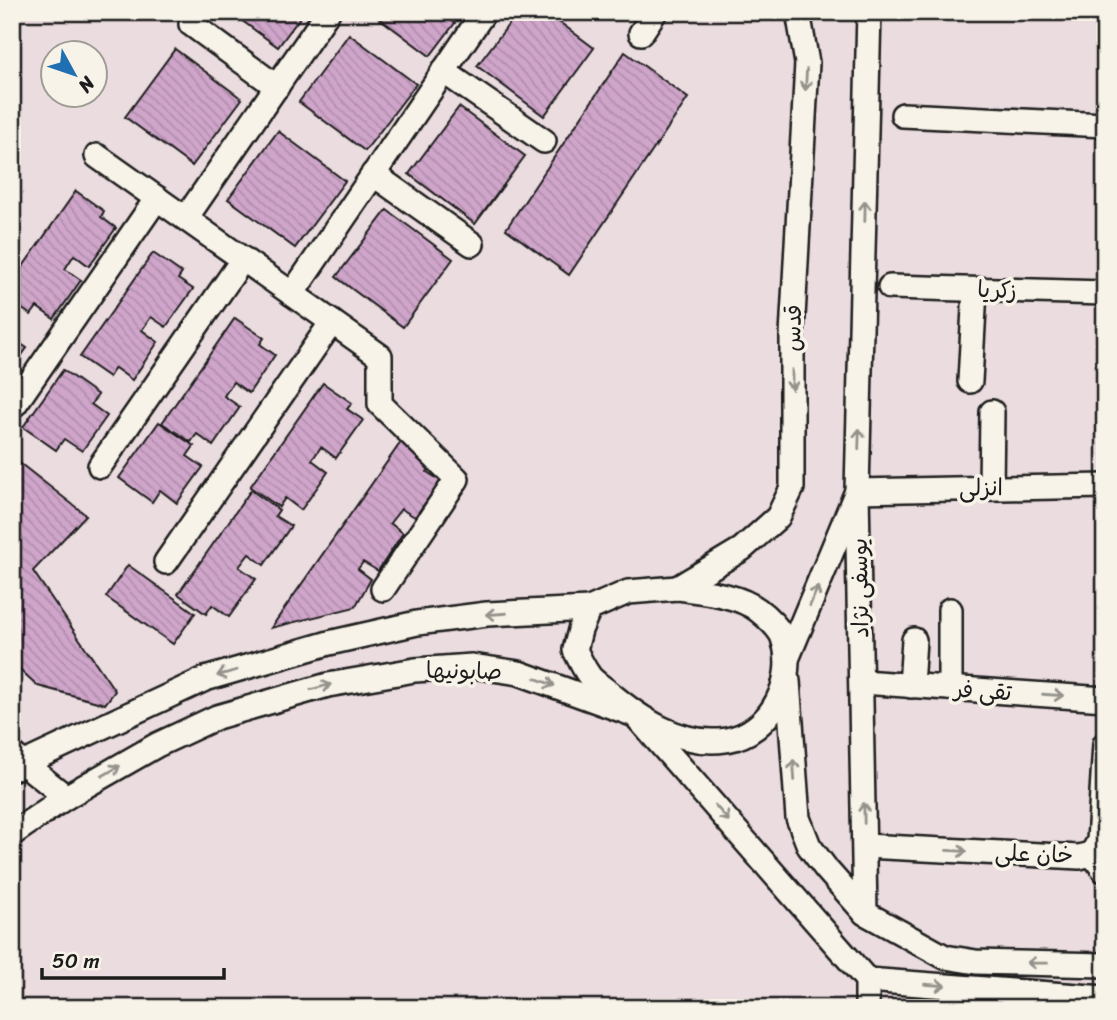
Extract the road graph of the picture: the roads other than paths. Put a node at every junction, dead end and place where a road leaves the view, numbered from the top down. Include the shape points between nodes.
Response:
1 (328, 12) edge
2 (484, 12) edge
3 (655, 12) edge
4 (798, 12) edge
5 (869, 12) edge
6 (191, 24) dead end
7 (641, 33) dead end
8 (443, 71) junction
9 (277, 87) junction
10 (903, 115) dead end
11 (1105, 125) edge
12 (544, 141) dead end
13 (97, 156) dead end
14 (373, 174) junction
15 (157, 198) junction
16 (186, 218) junction
17 (472, 244) dead end
18 (243, 259) junction
19 (890, 287) dead end
20 (975, 290) junction
21 (292, 293) junction
22 (1105, 293) edge
23 (332, 322) junction
24 (970, 381) dead end
25 (15, 404) dead end
26 (992, 412) dead end
27 (100, 466) dead end
28 (1105, 486) edge
29 (991, 488) junction
30 (857, 491) junction
31 (166, 562) dead end
32 (677, 588) junction
33 (383, 589) dead end
34 (589, 609) junction
35 (950, 610) dead end
36 (914, 640) dead end
37 (787, 667) junction
38 (862, 682) junction
39 (911, 686) junction
40 (950, 688) junction
41 (1105, 699) edge
42 (635, 715) junction
43 (1105, 744) edge
44 (16, 762) edge
45 (1103, 785) edge
46 (66, 797) junction
47 (15, 827) edge
48 (865, 846) junction
49 (1098, 862) edge
50 (865, 913) junction
51 (1105, 965) edge
52 (867, 980) junction
53 (1105, 998) edge
54 (867, 1008) edge

1 - 9 street
2 - 8 street
3 - 7 street
4 -> 32 street, قدس via 807,63 792,335 792,488 778,517 742,549
30 -> 5 street, یوسفی نژاد
6 - 9 street
8 - 12 street
8 - 14 street
9 - 16 street
10 - 11 street
13 - 15 street
14 - 17 street
14 - 21 street
15 - 16 street
15 - 25 street
16 - 18 street
18 - 21 street
18 - 27 street
19 - 20 street, زکریا
20 - 22 street, زکریا
20 - 24 street
21 - 23 street
23 - 31 street
23 - 33 street via 380,356 380,404 457,479
26 - 29 street
28 - 29 street, انزلی
29 - 30 street, انزلی
37 -> 30 street
30 - 38 street, یوسفی نژاد
32 - 34 street via 628,592
32 - 37 street via 730,597 758,609 782,635
34 - 42 street via 575,650 589,676
34 -> 44 street via 417,623 329,643 205,679
35 - 40 street
36 - 39 street
37 - 42 street via 779,699 767,719 727,740 696,740
50 -> 37 street via 809,846 798,818
38 - 39 street, تقی فر
48 -> 38 street, یوسفی نژاد
39 - 40 street, تقی فر
40 -> 41 street, تقی فر
46 -> 42 street, صابونیها via 217,717 328,685 415,670 472,666 519,673
42 -> 52 street, صابونیها
43 - 45 street, خان علی
44 - 46 street
45 - 49 street, خان علی
46 - 47 street, صابونیها
48 -> 49 street, خان علی via 1079,857
48 - 50 street, یوسفی نژاد
51 -> 50 street via 945,957
52 -> 53 street
52 - 54 street

